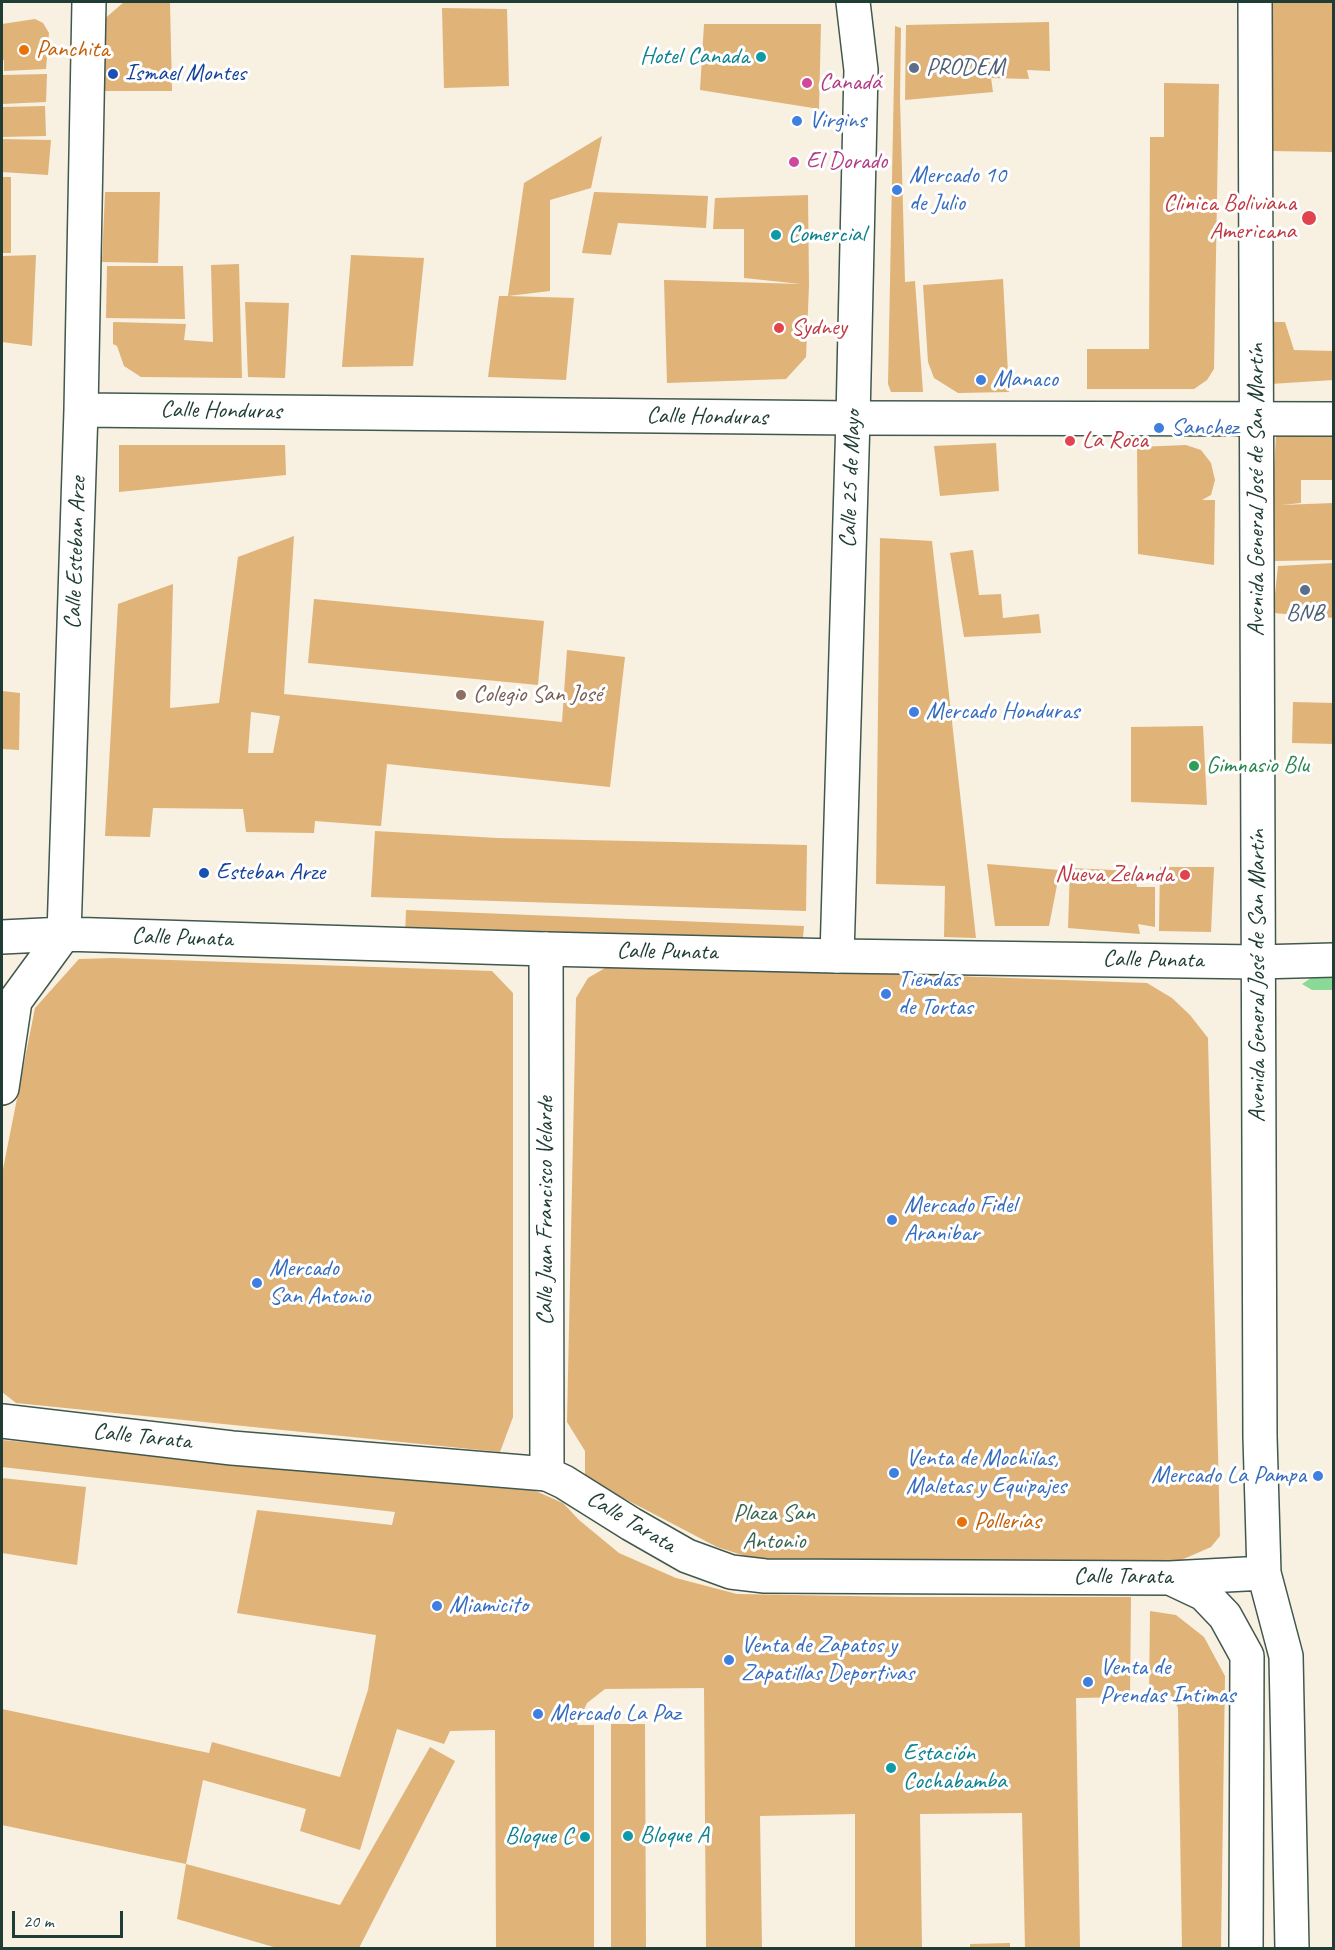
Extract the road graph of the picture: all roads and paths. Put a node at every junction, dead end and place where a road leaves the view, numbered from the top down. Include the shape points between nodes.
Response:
1 (89, 2) edge
2 (853, 2) edge
3 (1255, 2) edge
4 (81, 410) junction
5 (853, 418) junction
6 (1257, 419) junction
7 (1334, 419) edge
8 (64, 934) junction
9 (2, 937) edge
10 (546, 949) junction
11 (837, 956) junction
12 (1334, 960) edge
13 (1257, 962) junction
14 (8, 1001) edge
15 (2, 1088) edge
16 (2, 1421) edge
17 (547, 1474) junction
18 (1264, 1573) junction
19 (1170, 1578) junction
20 (1246, 1948) edge
21 (1292, 1948) edge

1 - 4 main road, Calle Esteban Arze
2 - 5 main road, Calle 25 de Mayo via 861,70
3 - 6 main road, Avenida General José de San Martín
4 - 5 main road, Calle Honduras
4 - 8 main road, Calle Esteban Arze
5 - 6 main road, Calle Honduras
5 - 11 main road, Calle 25 de Mayo
6 - 7 main road, Calle Honduras
6 - 13 main road, Avenida General José de San Martín
8 - 9 main road, Calle Punata
8 - 10 main road, Calle Punata
8 - 14 main road
10 - 11 main road, Calle Punata
10 - 17 main road, Calle Juan Francisco Velarde
11 - 13 main road, Calle Punata
12 - 13 main road, Calle Punata
13 - 18 main road, Avenida General José de San Martín
14 - 15 main road
16 - 17 main road, Calle Tarata via 232,1448
17 - 19 main road, Calle Tarata via 687,1556 731,1572 765,1576
18 - 19 main road, Calle Tarata
18 - 21 main road, Avenida General José de San Martín via 1286,1656
19 - 20 main road via 1203,1594 1225,1616 1247,1656

